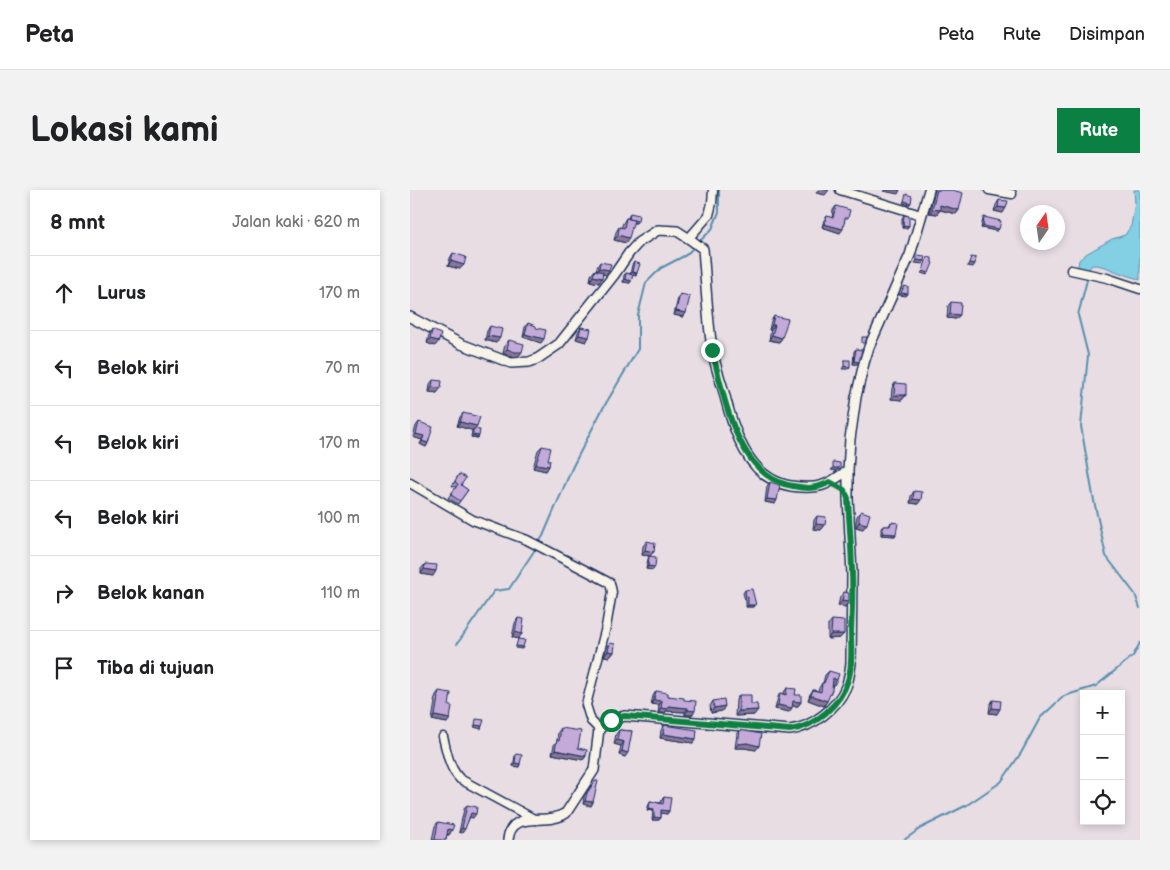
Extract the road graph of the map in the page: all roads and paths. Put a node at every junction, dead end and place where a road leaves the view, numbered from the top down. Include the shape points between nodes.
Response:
1 (713, 190) edge
2 (840, 190) edge
3 (929, 190) edge
4 (989, 190) edge
5 (1012, 194) dead end
6 (922, 215) junction
7 (690, 239) junction
8 (1071, 270) dead end
9 (1140, 289) edge
10 (410, 317) edge
11 (848, 470) junction
12 (830, 482) junction
13 (410, 483) edge
14 (848, 498) junction
15 (599, 730) junction
16 (443, 737) dead end
17 (536, 820) junction
18 (508, 840) edge

1 - 7 street via 709,215
2 - 6 street
3 - 6 street
4 - 5 street
6 - 11 street via 910,255 864,363 856,397
7 - 10 street via 677,231 658,230 639,242 559,344 529,362 511,363 461,344
7 - 12 street via 703,249 712,350 731,420 743,449 762,473 788,486 815,488
8 - 9 street
11 - 12 street
11 - 14 street
12 - 14 street via 844,490
13 - 15 street via 473,520 526,540 610,583 612,592 606,627 586,705 591,721
14 - 15 street via 852,574 850,670 845,688 834,705 818,719 790,730 625,716 611,720
15 - 17 street via 594,770 566,813 556,818
16 - 17 street via 449,760 460,779
17 - 18 street via 516,823 509,832

